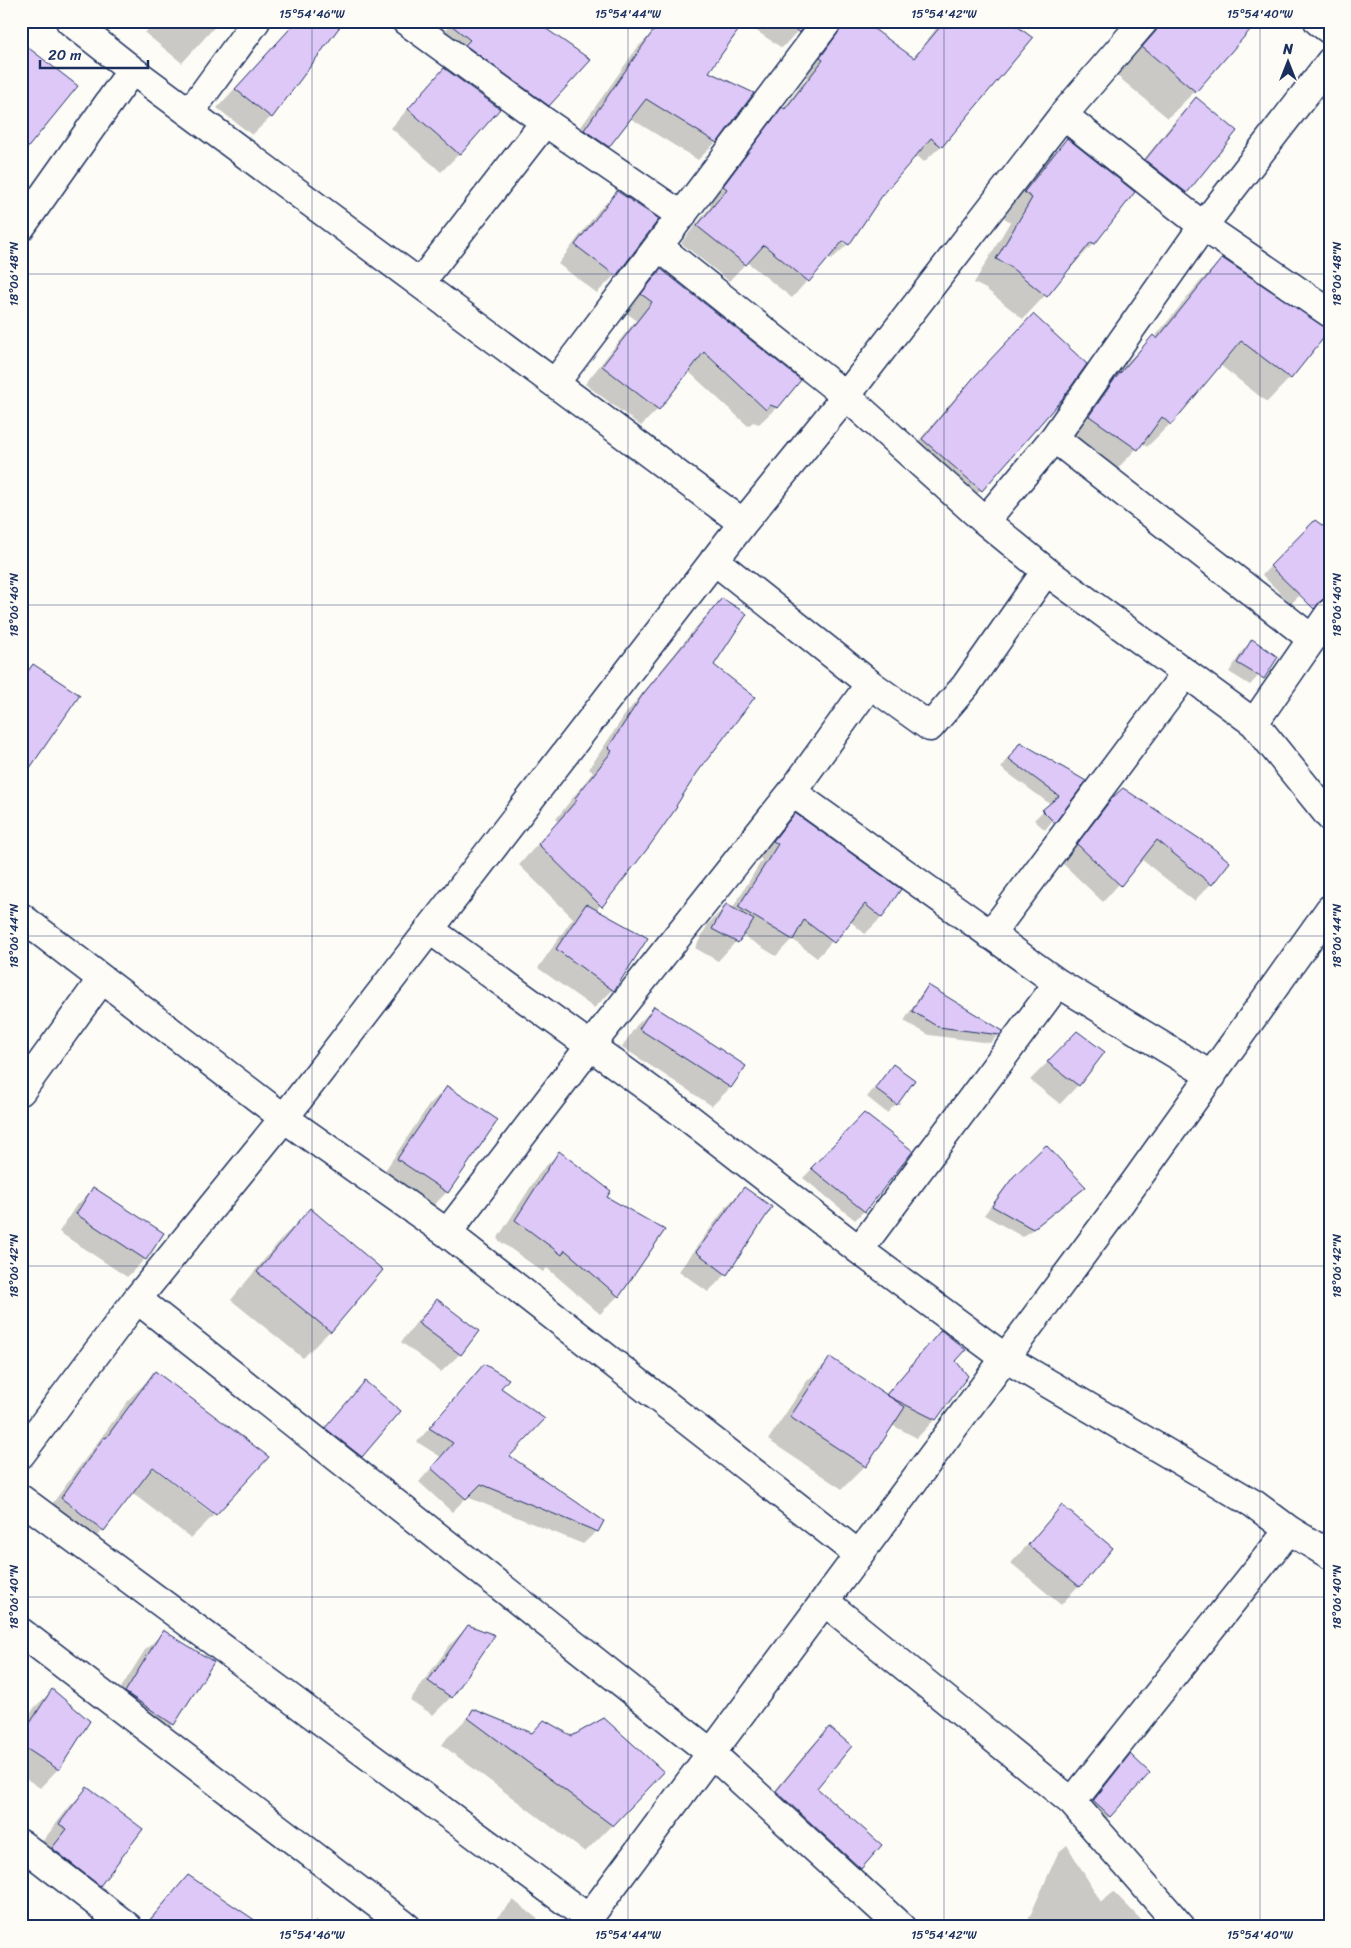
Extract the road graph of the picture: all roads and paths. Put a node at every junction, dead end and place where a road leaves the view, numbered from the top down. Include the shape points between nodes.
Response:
1 (256, 21) edge
2 (406, 21) edge
3 (828, 21) edge
4 (1144, 21) edge
5 (1318, 21) edge
6 (83, 25) edge
7 (1330, 30) edge
8 (1330, 62) edge
9 (132, 70) junction
10 (190, 112) junction
11 (1063, 115) junction
12 (545, 122) junction
13 (682, 216) junction
14 (1203, 226) junction
15 (21, 227) edge
16 (659, 246) junction
17 (420, 283) junction
18 (1330, 313) edge
19 (555, 383) junction
20 (846, 396) junction
21 (1054, 438) junction
22 (985, 522) junction
23 (743, 523) junction
24 (714, 560) junction
25 (1046, 571) junction
26 (1330, 613) edge
27 (1312, 639) junction
28 (1186, 673) junction
29 (870, 684) junction
30 (1254, 723) junction
31 (792, 792) junction
32 (1330, 817) edge
33 (1330, 908) edge
34 (21, 917) edge
35 (429, 929) junction
36 (990, 934) junction
37 (102, 979) junction
38 (1058, 983) junction
39 (591, 1045) junction
40 (1212, 1076) junction
41 (21, 1091) edge
42 (284, 1118) junction
43 (447, 1233) junction
44 (860, 1250) junction
45 (137, 1299) junction
46 (1005, 1358) junction
47 (21, 1454) edge
48 (21, 1499) edge
49 (1289, 1530) junction
50 (859, 1555) junction
51 (1330, 1555) edge
52 (824, 1601) junction
53 (21, 1632) edge
54 (712, 1753) junction
55 (1072, 1802) junction
56 (21, 1844) edge
57 (585, 1923) edge
58 (128, 1927) edge
59 (407, 1927) edge
60 (901, 1927) edge
61 (1181, 1927) edge

1 - 10 street
2 - 12 street
3 - 13 street
4 - 11 street
5 - 7 street
6 - 9 street
8 - 14 street
9 - 10 street
9 - 15 street
10 - 17 street
11 - 14 street
11 - 20 street
12 - 13 street
12 - 17 street
13 - 16 street
14 - 18 street
14 - 21 street
16 - 19 street
16 - 20 street
17 - 19 street
19 - 23 street
20 - 22 street
20 - 23 street
21 - 22 street
21 - 27 street
22 - 25 street
23 - 24 street
24 - 29 street
24 - 35 street
25 - 28 street
25 - 29 street via 966,685 930,727
26 - 27 street
27 - 30 street
28 - 30 street
28 - 36 street
29 - 31 street
30 - 32 street
31 - 36 street
31 - 39 street
33 - 40 street
34 - 37 street
35 - 39 street
35 - 42 street
36 - 38 street
37 - 41 street
37 - 42 street
38 - 40 street
38 - 44 street
39 - 43 street
39 - 44 street
40 - 46 street
42 - 43 street
42 - 45 street
43 - 50 street
44 - 46 street
45 - 47 street
45 - 54 street
46 - 49 street via 1254,1504
46 - 50 street
48 - 57 street
49 - 51 street
49 - 55 street
50 - 52 street
52 - 54 street
52 - 55 street
53 - 59 street
54 - 57 street
54 - 60 street
55 - 61 street
56 - 58 street

